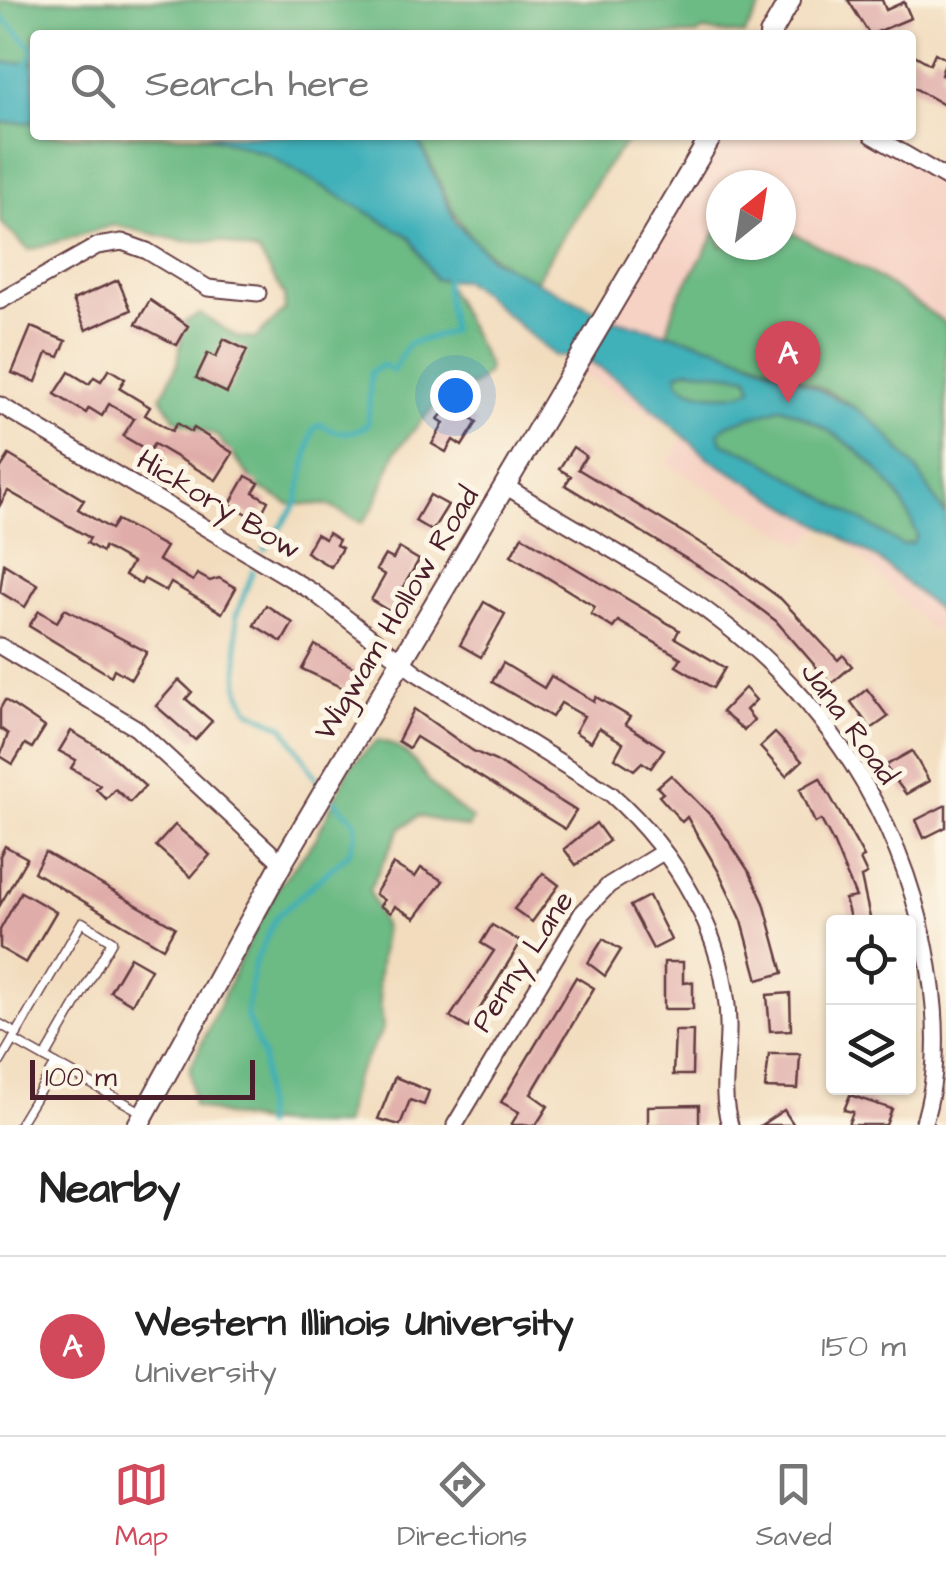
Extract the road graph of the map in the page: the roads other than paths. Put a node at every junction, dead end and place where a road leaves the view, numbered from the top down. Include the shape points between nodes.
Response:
1 (790, 0) edge
2 (773, 30) edge
3 (709, 140) edge
4 (881, 140) edge
5 (946, 178) edge
6 (258, 294) dead end
7 (0, 301) edge
8 (0, 405) edge
9 (507, 487) junction
10 (0, 646) edge
11 (402, 661) junction
12 (663, 852) junction
13 (282, 863) junction
14 (938, 972) edge
15 (0, 1024) edge
16 (15, 1037) junction
17 (45, 1058) junction
18 (0, 1062) edge
19 (56, 1064) junction
20 (142, 1120) edge
21 (19, 1125) edge
22 (455, 1125) edge
23 (730, 1125) edge
24 (923, 1125) edge

1 - 2 street
3 - 9 street, Wigwam Hollow Road
4 - 5 street
6 - 7 street via 208,288 122,242 97,246
8 - 11 street, Hickory Bow via 313,592
9 - 11 street, Wigwam Hollow Road
9 - 14 street, Jana Road via 716,618 805,699 885,821
10 - 13 street via 136,728
11 - 12 street, Hickory Bow via 611,794
11 - 13 street, Wigwam Hollow Road
12 - 22 street, Penny Lane via 609,885 582,914
12 - 23 street, Hickory Bow via 700,908 718,956 728,1020 724,1089
13 - 20 street, Wigwam Hollow Road
14 - 24 street, Jana Road via 936,1046
15 - 16 lane
16 - 17 lane
16 - 17 lane via 82,922 112,940
16 - 18 lane
17 - 19 lane
19 - 20 lane
19 - 21 lane

